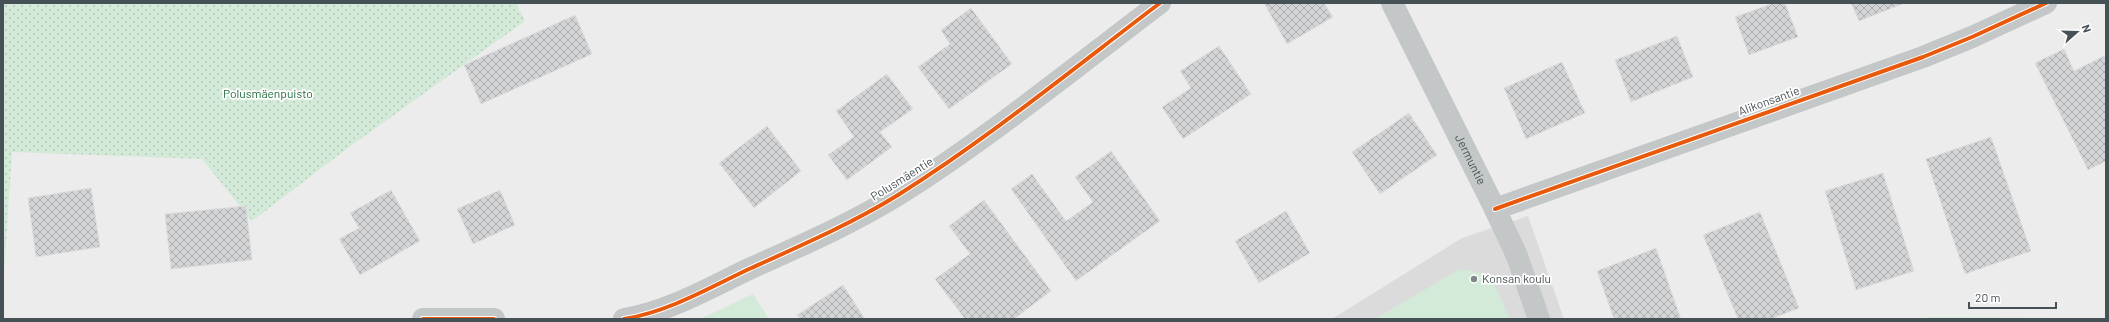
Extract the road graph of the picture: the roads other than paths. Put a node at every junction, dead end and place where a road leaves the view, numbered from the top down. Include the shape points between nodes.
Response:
1 (1160, 3) edge
2 (1392, 3) edge
3 (2046, 3) edge
4 (1495, 209) junction
5 (423, 319) edge
6 (494, 319) edge
7 (624, 319) edge
8 (1539, 319) edge

1 - 7 street, Polusmäentie via 958,155 897,196 853,221 666,308
2 - 4 street, Jermuntie
3 - 4 street, Alikonsantie via 1923,58
4 - 8 street, Jermuntie via 1517,256
5 - 6 street

